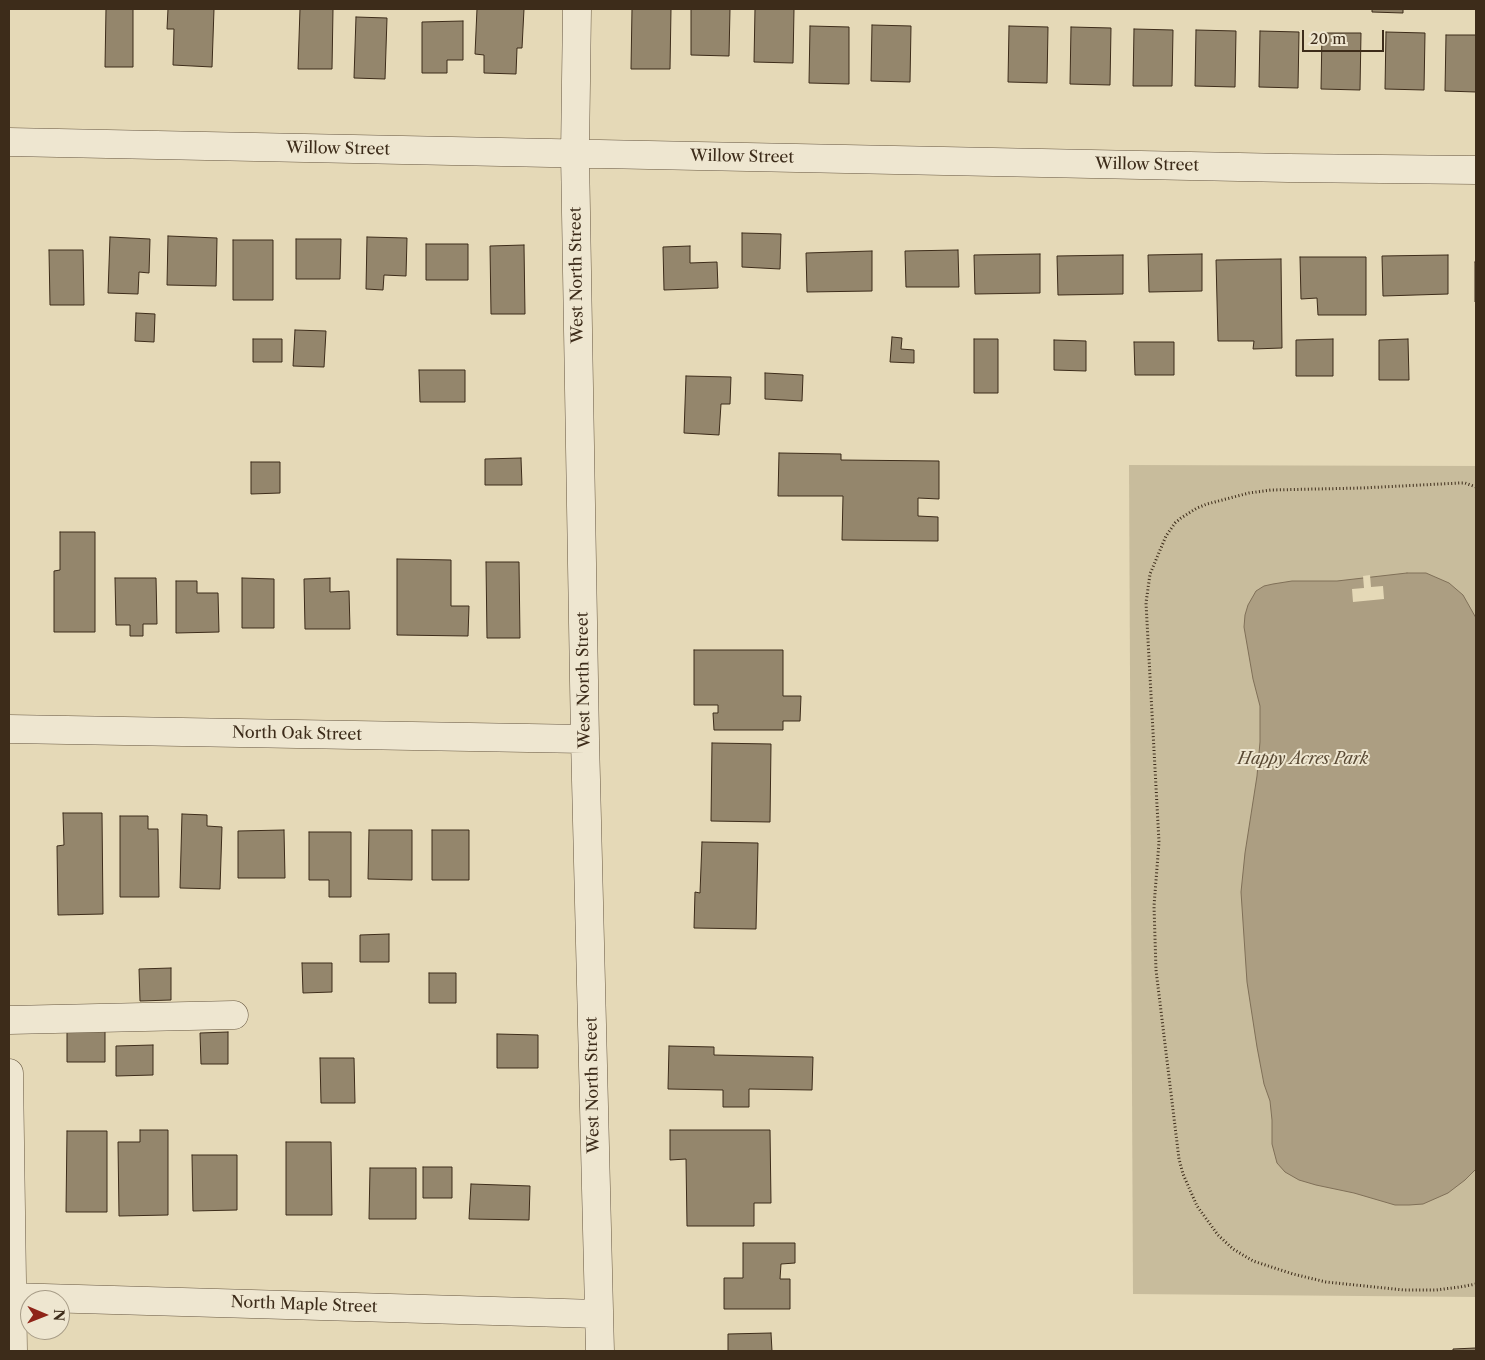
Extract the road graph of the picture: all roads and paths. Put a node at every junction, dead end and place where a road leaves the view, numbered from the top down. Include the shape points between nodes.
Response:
1 (578, 9) edge
2 (9, 142) edge
3 (575, 154) junction
4 (1476, 170) edge
5 (1476, 487) edge
6 (9, 728) edge
7 (585, 739) junction
8 (234, 1015) dead end
9 (9, 1020) edge
10 (9, 1073) edge
11 (1476, 1284) edge
12 (11, 1297) edge
13 (598, 1314) junction
14 (13, 1351) edge
15 (600, 1351) edge

1 - 3 street, West North Street
2 - 3 street, Willow Street
3 - 4 street, Willow Street
3 - 7 street, West North Street
5 - 11 path via 1460,483 1271,490 1207,504 1181,518 1166,536 1150,574 1146,603 1160,842 1154,906 1156,970 1179,1160 1197,1206 1218,1235 1233,1249 1253,1261 1293,1274 1326,1282 1404,1290 1436,1290
6 - 7 street, North Oak Street
7 - 13 street, West North Street
8 - 9 street
10 - 12 street
12 - 13 street, North Maple Street
12 - 14 street
13 - 15 street, West North Street

